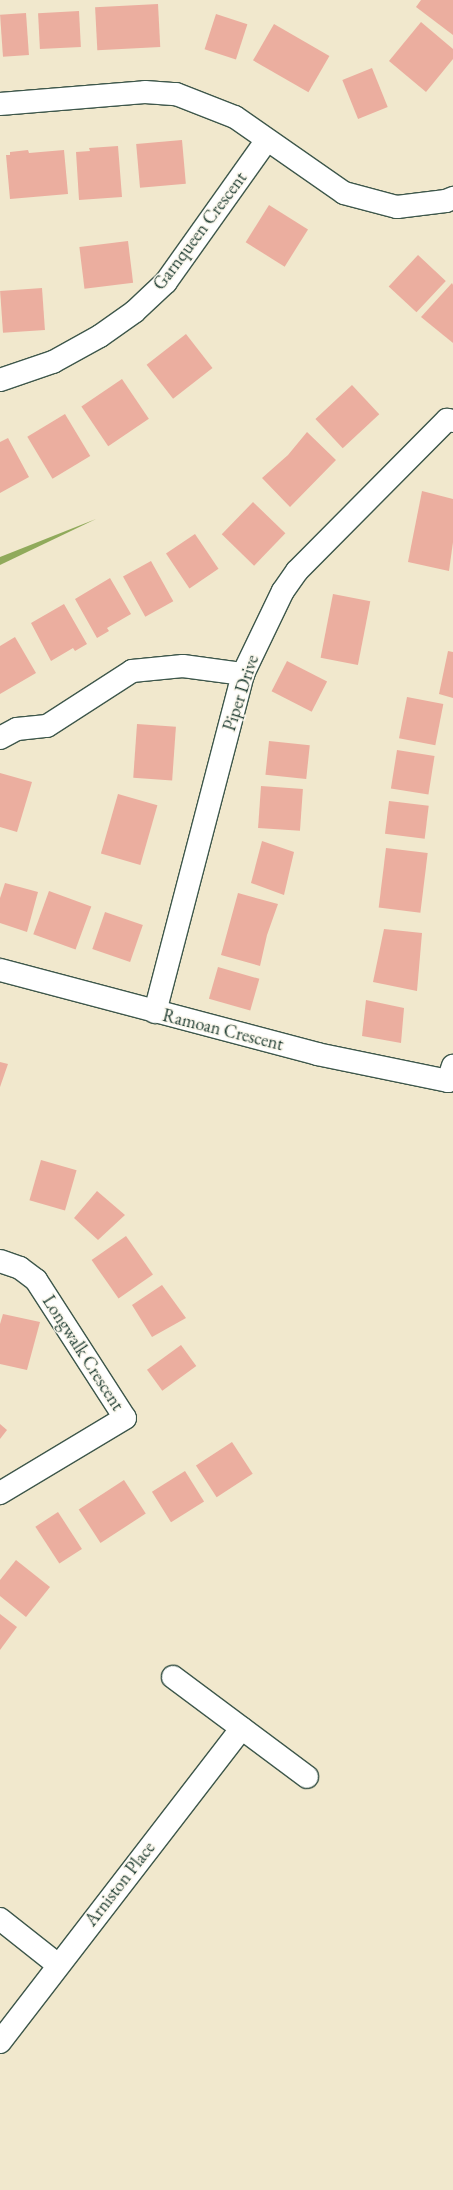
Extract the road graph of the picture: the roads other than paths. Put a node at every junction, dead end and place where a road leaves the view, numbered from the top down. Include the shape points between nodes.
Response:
1 (0, 104) edge
2 (267, 140) junction
3 (453, 198) edge
4 (0, 380) edge
5 (453, 421) edge
6 (243, 674) junction
7 (0, 738) edge
8 (0, 970) edge
9 (155, 1012) junction
10 (450, 1074) edge
11 (0, 1261) edge
12 (0, 1493) edge
13 (173, 1677) dead end
14 (242, 1728) junction
15 (307, 1777) dead end
16 (0, 1919) edge
17 (58, 1965) junction
18 (0, 2042) edge

1 - 2 street via 145,92 176,94 235,117
2 - 3 street via 344,194 397,207
2 - 4 street, Garnqueen Crescent via 166,282 134,312 100,336 54,362
5 - 6 street, Piper Drive via 446,420 297,571 283,591
6 - 7 street via 183,666 132,671 47,726 17,729
6 - 9 street, Piper Drive
8 - 9 street, Ramoan Crescent
9 - 10 street, Ramoan Crescent via 317,1054
11 - 12 street, Longwalk Crescent via 20,1268 36,1280 125,1418
13 - 14 street
14 - 15 street
14 - 17 street, Arniston Place
16 - 17 street
17 - 18 street, Arniston Place

